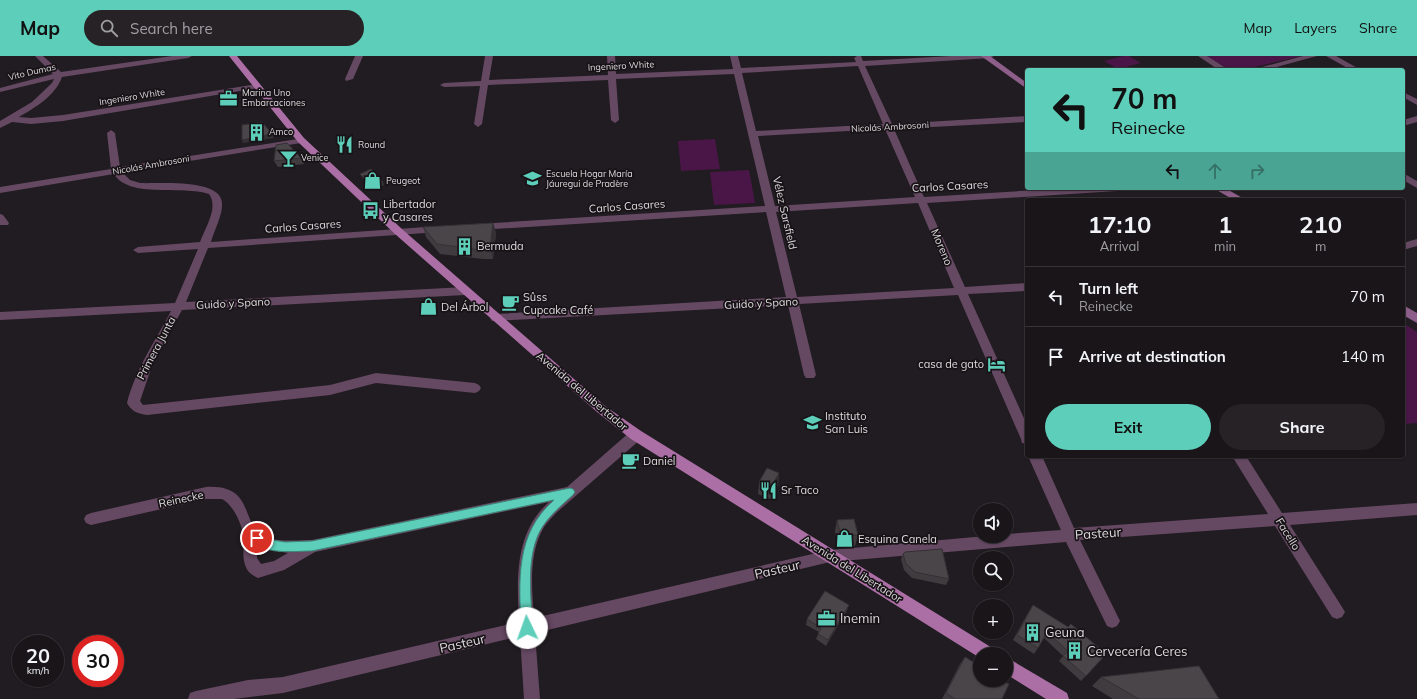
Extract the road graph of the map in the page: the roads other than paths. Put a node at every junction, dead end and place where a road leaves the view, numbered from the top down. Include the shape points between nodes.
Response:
1 (39, 56) edge
2 (188, 56) edge
3 (233, 56) edge
4 (359, 56) edge
5 (489, 56) edge
6 (611, 56) edge
7 (734, 56) edge
8 (987, 56) edge
9 (1202, 56) edge
10 (1313, 56) edge
11 (1330, 56) edge
12 (858, 60) edge
13 (1222, 68) edge
14 (1263, 68) edge
15 (1353, 68) edge
16 (738, 71) junction
17 (59, 75) junction
18 (612, 77) junction
19 (349, 78) dead end
20 (485, 83) junction
21 (1025, 84) edge
22 (444, 85) dead end
23 (257, 86) junction
24 (0, 90) edge
25 (1405, 95) edge
26 (1417, 102) edge
27 (10, 119) junction
28 (1023, 119) edge
29 (1417, 119) edge
30 (615, 120) dead end
31 (1405, 123) edge
32 (478, 124) dead end
33 (0, 125) edge
34 (889, 128) junction
35 (111, 133) dead end
36 (754, 134) junction
37 (301, 140) junction
38 (117, 171) junction
39 (1405, 177) edge
40 (1417, 185) edge
41 (0, 190) edge
42 (1097, 190) edge
43 (1222, 190) edge
44 (1068, 193) edge
45 (1237, 198) edge
46 (921, 200) junction
47 (772, 209) junction
48 (470, 228) edge
49 (454, 229) edge
50 (399, 232) junction
51 (1417, 242) edge
52 (205, 245) junction
53 (1405, 246) edge
54 (138, 250) dead end
55 (1025, 287) edge
56 (465, 291) junction
57 (961, 292) junction
58 (794, 302) junction
59 (180, 305) junction
60 (1405, 310) edge
61 (0, 316) edge
62 (496, 318) junction
63 (1417, 318) edge
64 (810, 375) dead end
65 (475, 388) dead end
66 (636, 435) junction
67 (1025, 435) edge
68 (1036, 458) edge
69 (1240, 458) edge
70 (570, 492) junction
71 (1417, 508) edge
72 (91, 519) dead end
73 (1278, 519) junction
74 (250, 533) junction
75 (1070, 535) junction
76 (312, 546) junction
77 (830, 556) junction
78 (1337, 612) dead end
79 (1112, 621) dead end
80 (527, 628) junction
81 (977, 647) edge
82 (1013, 669) edge
83 (196, 699) edge
84 (532, 699) edge
85 (1061, 699) edge

1 - 17 street
2 - 17 street, Vito Dumas
3 - 23 main road, Avenida del Libertador
4 - 19 street
5 - 20 street
6 - 18 street
7 - 16 street, Vélez Sarsfield
8 - 12 street, Ingeniero White
8 - 21 main road
9 - 13 street
10 - 14 street
11 - 15 street
12 - 16 street, Ingeniero White
12 - 34 street, Moreno
16 - 18 street, Ingeniero White
16 - 36 street, Vélez Sarsfield
17 - 24 street, Vito Dumas
17 - 27 street via 58,83 49,92
18 - 20 street, Ingeniero White
18 - 30 street
20 - 22 street, Ingeniero White
20 - 32 street
23 - 27 street, Ingeniero White via 63,118 31,121
23 - 37 main road, Avenida del Libertador
25 - 26 street
27 - 33 street
28 - 34 street, Nicolás Ambrosoni
29 - 31 street
34 - 36 street, Nicolás Ambrosoni
34 - 46 street, Moreno
35 - 38 street
36 - 47 street, Vélez Sarsfield
37 - 38 street, Nicolás Ambrosoni
37 - 50 main road, Avenida del Libertador
38 - 41 street, Nicolás Ambrosoni
38 - 52 street, Primera Junta via 123,179 138,185 212,191 217,198 217,208
39 - 40 street
42 - 44 street, Carlos Casares
43 - 45 main road
44 - 46 street, Carlos Casares
46 - 47 street, Carlos Casares
46 - 57 street, Moreno
47 - 48 street, Carlos Casares
47 - 58 street, Vélez Sarsfield
49 - 50 street, Carlos Casares
50 - 52 street, Carlos Casares
50 - 56 main road, Avenida del Libertador
51 - 53 street
52 - 54 street, Carlos Casares
52 - 59 street, Primera Junta
55 - 57 street, Guido y Spano
56 - 59 street, Guido y Spano
56 - 62 main road, Avenida del Libertador
57 - 58 street, Guido y Spano
57 - 67 street, Moreno
58 - 62 street, Guido y Spano
58 - 64 street, Vélez Sarsfield
59 - 61 street, Guido y Spano
59 - 65 street, Primera Junta via 141,373 133,403 140,409 294,395 330,390 376,378
60 - 63 main road
62 - 66 main road, Avenida del Libertador
66 - 70 street, Reinecke
66 - 77 main road, Avenida del Libertador
68 - 75 street
69 - 73 street, Facello
70 - 76 street, Reinecke
70 - 80 street via 538,524 529,548 524,577
71 - 73 street, Pasteur
72 - 74 street, Reinecke via 206,493 221,492 233,498
73 - 75 street, Pasteur
73 - 78 street, Facello
74 - 76 street, Reinecke via 264,544 285,547
74 - 76 street, Reinecke via 250,558 258,571 284,564
75 - 77 street, Pasteur
75 - 79 street
77 - 80 street, Pasteur
77 - 81 main road, Avenida del Libertador
80 - 83 street, Pasteur via 283,685 248,688
80 - 84 street
82 - 85 main road

